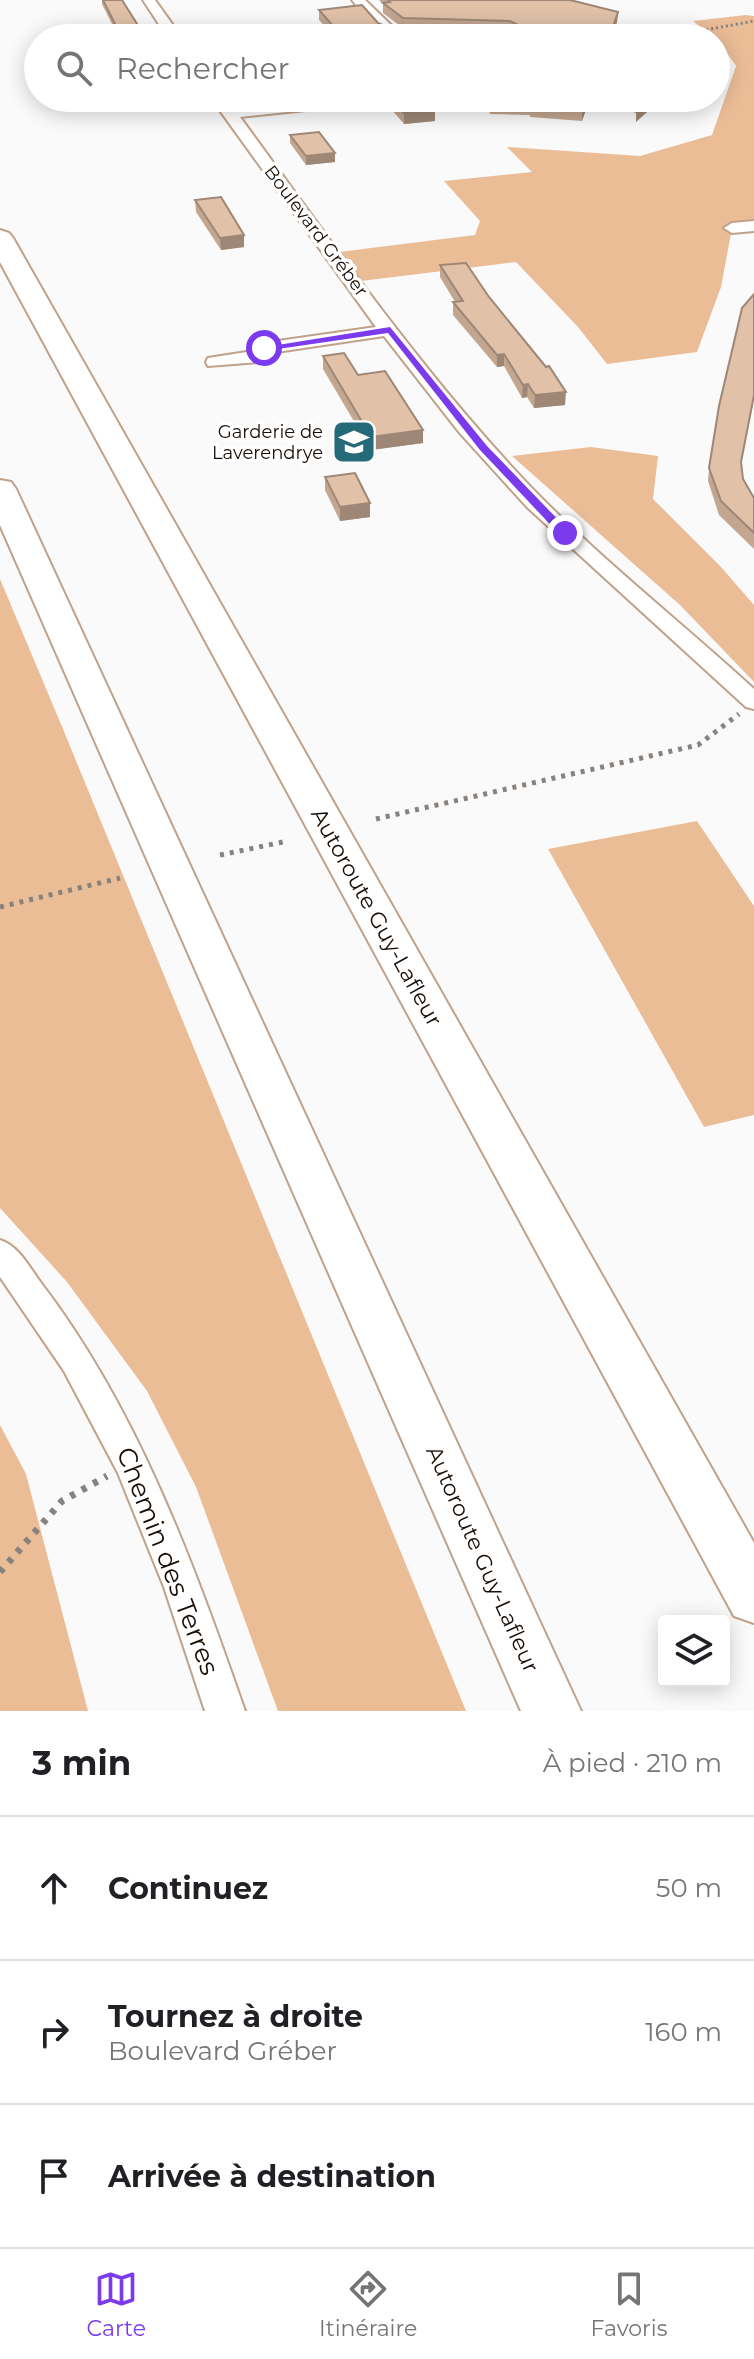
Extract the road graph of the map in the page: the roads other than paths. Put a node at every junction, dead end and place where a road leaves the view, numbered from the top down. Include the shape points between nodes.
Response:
1 (149, 0) edge
2 (358, 0) edge
3 (165, 24) edge
4 (384, 24) edge
5 (228, 112) edge
6 (754, 226) edge
7 (732, 228) dead end
8 (0, 238) edge
9 (390, 330) junction
10 (215, 362) dead end
11 (0, 489) edge
12 (751, 706) edge
13 (0, 1253) edge
14 (754, 1597) edge
15 (225, 1711) edge
16 (551, 1711) edge

1 - 3 street
2 - 4 street
5 - 9 street, Boulevard Gréber
6 - 7 street
8 - 14 highway, Autoroute Guy-Lafleur
9 - 10 street via 264,348 259,356
9 - 12 street, Boulevard Gréber via 524,492
11 - 16 highway, Autoroute Guy-Lafleur
13 - 15 street, Chemin des Terres via 81,1366 133,1463 176,1567

